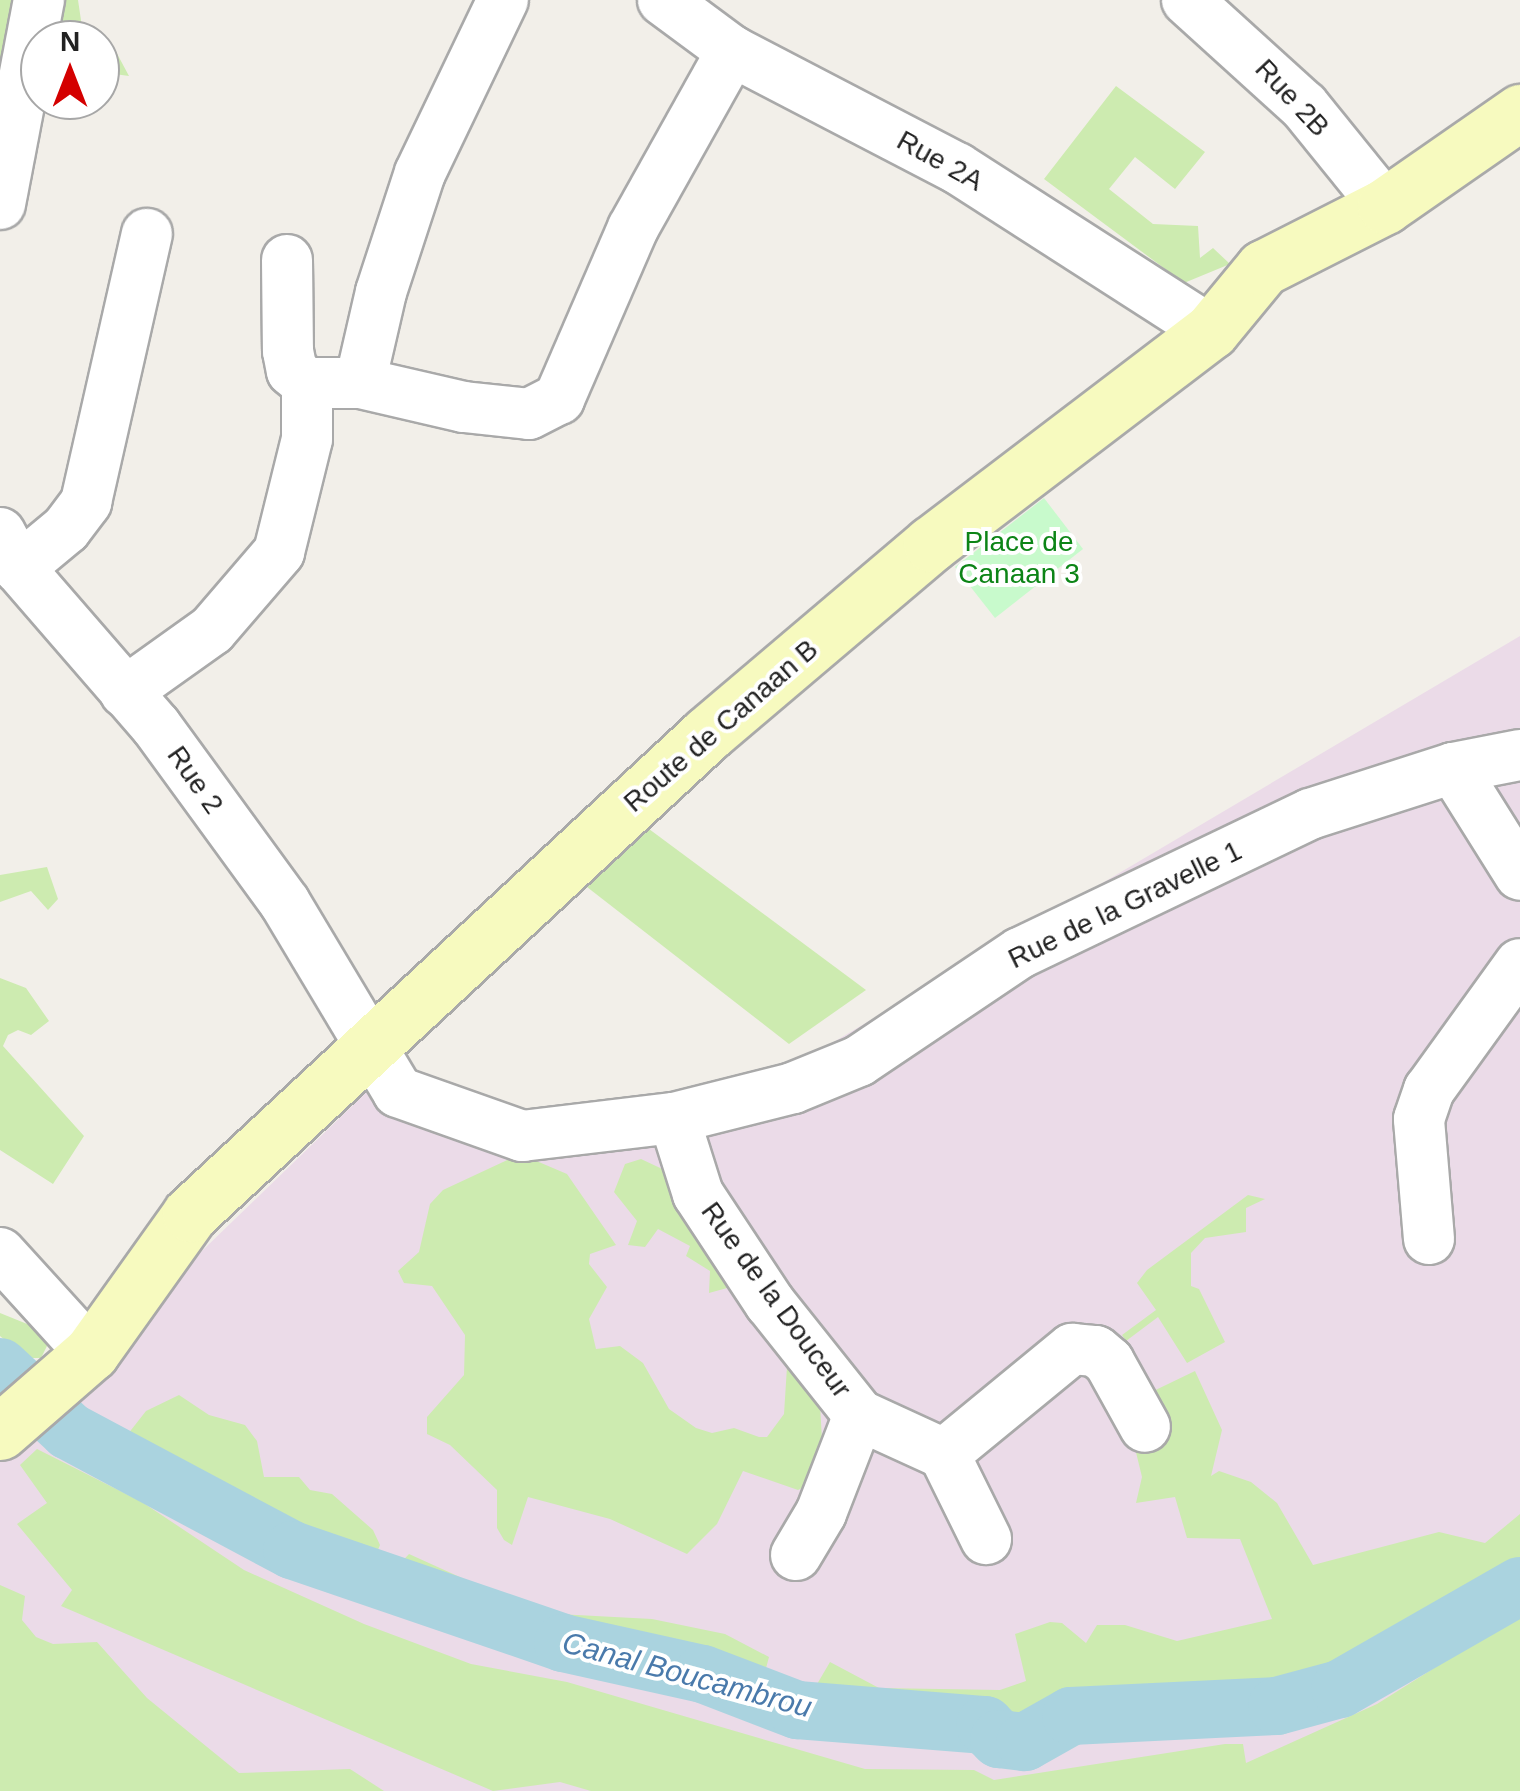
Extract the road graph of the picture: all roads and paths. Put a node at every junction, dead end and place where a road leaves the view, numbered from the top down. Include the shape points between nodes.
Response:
1 (40, 0) edge
2 (503, 0) edge
3 (662, 0) edge
4 (1187, 0) edge
5 (732, 51) junction
6 (1520, 112) edge
7 (0, 204) edge
8 (1385, 206) junction
9 (147, 234) dead end
10 (288, 260) dead end
11 (1212, 331) junction
12 (307, 383) junction
13 (360, 383) junction
14 (10, 551) edge
15 (125, 692) junction
16 (1520, 755) edge
17 (1453, 768) junction
18 (1520, 875) edge
19 (1520, 964) edge
20 (367, 1044) junction
21 (674, 1118) junction
22 (1429, 1239) dead end
23 (0, 1253) edge
24 (79, 1365) junction
25 (860, 1414) junction
26 (1145, 1427) dead end
27 (0, 1432) edge
28 (944, 1454) junction
29 (986, 1540) dead end
30 (796, 1555) dead end

1 - 7 street
2 - 13 street via 420,173
3 - 5 street, Rue 2A
4 - 8 street, Rue 2B via 1304,106
5 - 11 street, Rue 2A via 957,168
5 - 13 street via 634,228 559,400 529,414 464,408
6 - 8 street, Route de Canaan B
8 - 11 street, Route de Canaan B via 1263,268
9 - 14 street via 86,502 66,529
10 - 12 street via 288,351 292,371
11 - 20 street, Route de Canaan B via 932,544 707,734
12 - 13 street
12 - 15 street via 307,439 279,552 212,630
14 - 15 street, Rue 2
15 - 20 street, Rue 2 via 285,903
16 - 17 street, Rue de la Gravelle 1
17 - 18 street
17 - 21 street, Rue de la Gravelle 1 via 1310,814 1020,953 860,1060 793,1088
19 - 22 street via 1429,1090 1419,1119
20 - 21 street, Rue de la Gravelle 1 via 398,1092 522,1136
20 - 24 street, Route de Canaan B via 190,1214
21 - 25 street, Rue de la Douceur via 698,1194 770,1303
23 - 24 street
24 - 27 street, Route de Canaan B
25 - 28 street, Rue de la Douceur
25 - 30 street via 821,1514
26 - 28 street via 1109,1362 1096,1351 1072,1349
28 - 29 street

